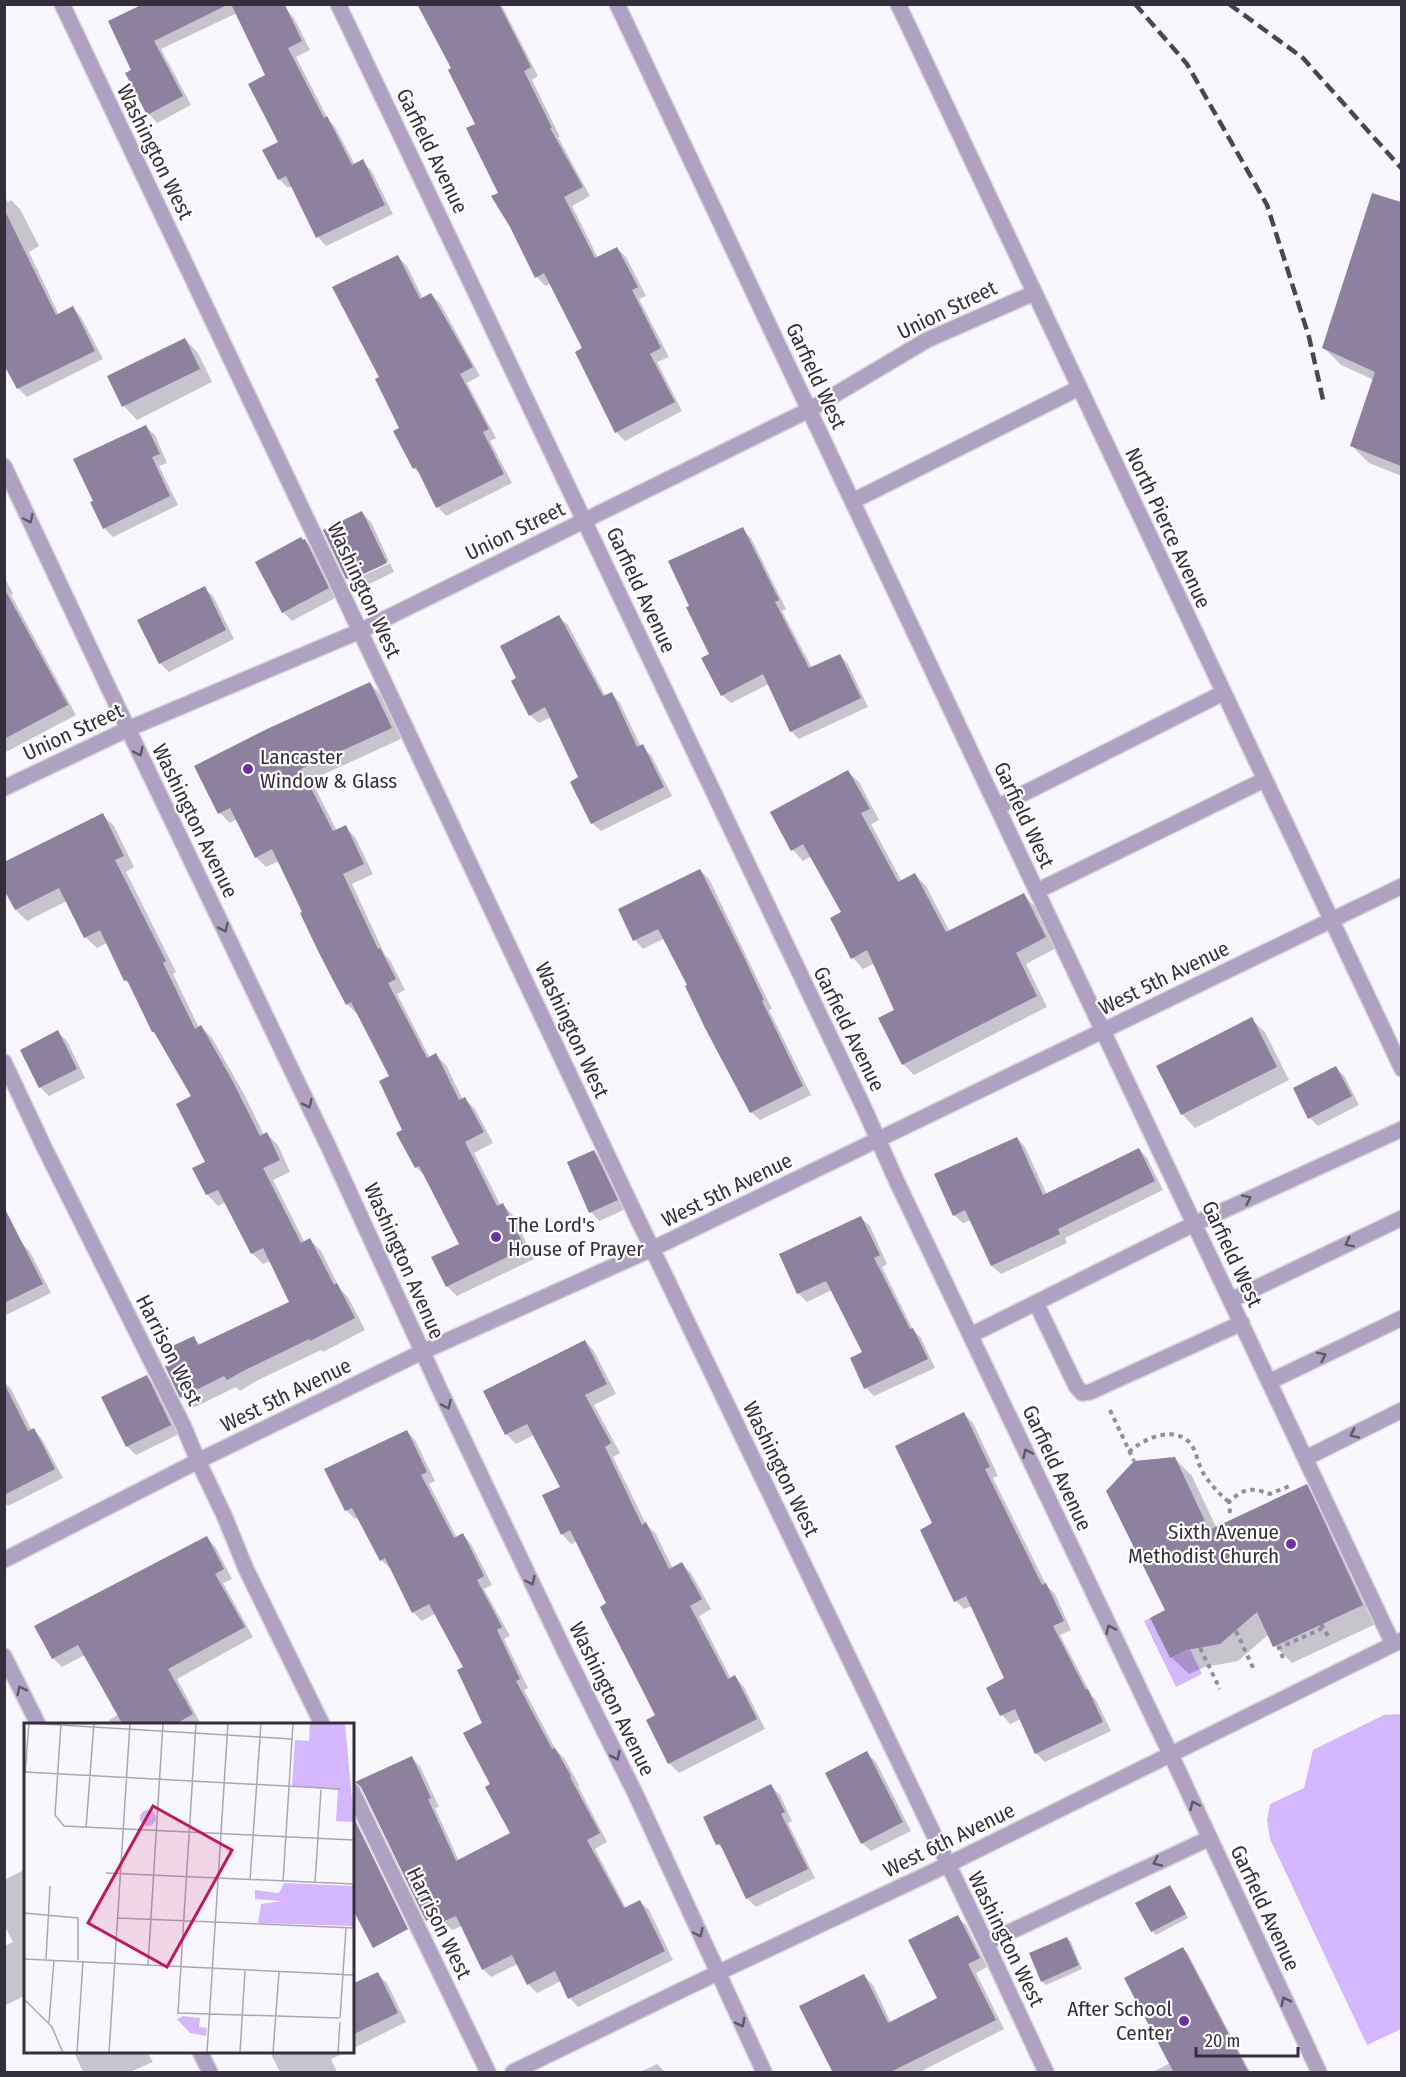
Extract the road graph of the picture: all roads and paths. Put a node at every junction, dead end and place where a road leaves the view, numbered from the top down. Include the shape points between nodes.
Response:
1 (62, 4) edge
2 (338, 4) edge
3 (617, 4) edge
4 (898, 4) edge
5 (1034, 293) junction
6 (1079, 388) junction
7 (809, 410) junction
8 (4, 466) edge
9 (853, 501) junction
10 (585, 520) junction
11 (360, 631) junction
12 (1223, 693) junction
13 (128, 729) junction
14 (1264, 780) junction
15 (4, 788) edge
16 (997, 807) junction
17 (1401, 886) edge
18 (1037, 891) junction
19 (1330, 920) junction
20 (1103, 1032) junction
21 (4, 1062) edge
22 (1401, 1069) edge
23 (1401, 1129) edge
24 (879, 1140) junction
25 (1401, 1218) edge
26 (1194, 1224) junction
27 (652, 1249) junction
28 (1231, 1300) junction
29 (1036, 1303) junction
30 (1401, 1318) edge
31 (1242, 1323) junction
32 (971, 1335) junction
33 (422, 1352) junction
34 (1269, 1382) junction
35 (1100, 1387) junction
36 (1401, 1410) edge
37 (1129, 1452) junction
38 (1306, 1458) junction
39 (198, 1461) junction
40 (1134, 1461) dead end
41 (1315, 1475) junction
42 (1229, 1502) junction
43 (1230, 1513) dead end
44 (4, 1560) edge
45 (1236, 1631) dead end
46 (1328, 1636) dead end
47 (1397, 1642) edge
48 (1200, 1648) dead end
49 (4, 1656) edge
50 (1283, 1658) dead end
51 (1255, 1672) dead end
52 (1220, 1689) dead end
53 (37, 1723) edge
54 (321, 1723) edge
55 (1171, 1755) junction
56 (354, 1795) edge
57 (1210, 1838) junction
58 (947, 1865) junction
59 (986, 1943) junction
60 (718, 1973) junction
61 (200, 2053) edge
62 (210, 2073) edge
63 (488, 2073) edge
64 (513, 2073) edge
65 (764, 2073) edge
66 (1046, 2073) edge
67 (1319, 2073) edge

1 - 11 street, Washington West
2 - 10 street, Garfield Avenue
3 - 7 street, Garfield West
4 - 5 street, North Pierce Avenue
5 - 6 street, North Pierce Avenue
5 - 7 street, Union Street via 927,340
6 - 9 street
6 - 12 street, North Pierce Avenue
7 - 9 street, Garfield West
7 - 10 street, Union Street
8 -> 13 street, Washington Avenue
9 - 16 street, Garfield West
10 - 11 street, Union Street
10 - 24 street, Garfield Avenue
11 - 13 street, Union Street
11 - 27 street, Washington West
12 - 14 street, North Pierce Avenue
12 - 16 street
13 - 15 street, Union Street
13 -> 33 street, Washington Avenue via 330,1150
14 - 18 street
14 - 19 street, North Pierce Avenue
16 - 18 street, Garfield West
17 - 19 street, West 5th Avenue
18 - 20 street, Garfield West
19 - 20 street, West 5th Avenue
19 - 22 street, North Pierce Avenue
20 - 24 street, West 5th Avenue
20 - 26 street, Garfield West
21 - 39 street, Harrison West
26 -> 23 street
24 - 27 street, West 5th Avenue
24 - 32 street, Garfield Avenue
25 -> 28 street
26 - 28 street, Garfield West
26 - 29 street
27 - 33 street, West 5th Avenue
27 - 58 street, Washington West
28 - 31 street, Garfield West
29 - 32 street
29 - 35 street via 1076,1386 1082,1393
34 -> 30 street
31 - 34 street, Garfield West
31 - 35 street
55 -> 32 street, Garfield Avenue
33 - 39 street, West 5th Avenue
33 -> 60 street, Washington Avenue
34 - 38 street, Garfield West
35 - 37 path
36 -> 38 street
37 - 40 path
37 - 42 path via 1149,1438 1181,1437 1194,1448 1201,1470
38 - 41 street, Garfield West
39 - 44 street, West 5th Avenue
39 - 54 street, Harrison West
41 - 42 path via 1270,1494 1241,1492
41 - 47 street, Garfield West
42 - 43 path
45 - 51 path
46 - 50 path via 1322,1626 1279,1648
47 - 55 street, West 6th Avenue
48 - 52 path
53 -> 49 street
57 -> 55 street, Garfield Avenue
55 - 58 street, West 6th Avenue
56 - 63 street, Harrison West
57 -> 59 street
67 -> 57 street, Garfield Avenue
58 - 59 street, Washington West
58 - 60 street, West 6th Avenue
59 - 66 street, Washington West
60 - 64 street, West 6th Avenue
60 -> 65 street, Washington Avenue
61 - 62 street

